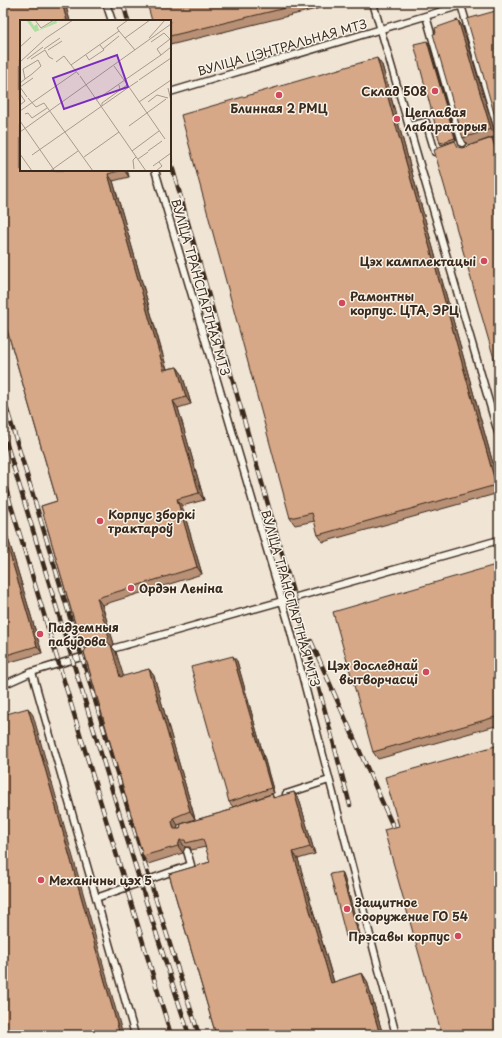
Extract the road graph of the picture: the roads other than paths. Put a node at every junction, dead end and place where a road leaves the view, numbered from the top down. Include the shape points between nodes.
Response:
1 (106, 3) edge
2 (373, 3) edge
3 (469, 3) edge
4 (462, 5) junction
5 (426, 16) junction
6 (112, 20) edge
7 (381, 30) junction
8 (171, 92) edge
9 (409, 126) junction
10 (499, 133) edge
11 (499, 140) edge
12 (462, 143) junction
13 (456, 145) edge
14 (479, 146) edge
15 (449, 148) edge
16 (466, 151) edge
17 (155, 171) edge
18 (499, 436) edge
19 (499, 540) edge
20 (281, 600) junction
21 (115, 648) dead end
22 (88, 655) edge
23 (32, 672) junction
24 (3, 685) edge
25 (329, 780) junction
26 (277, 797) edge
27 (187, 851) edge
28 (96, 898) junction
29 (135, 1035) edge
30 (396, 1035) edge

1 - 6 lane
2 - 7 lane
3 - 4 lane, ВУЛІЦА ЦЭНТРАЛЬНАЯ МТЗ
4 - 5 lane, ВУЛІЦА ЦЭНТРАЛЬНАЯ МТЗ
4 - 10 lane
5 - 7 lane, ВУЛІЦА ЦЭНТРАЛЬНАЯ МТЗ
5 - 12 lane
7 - 8 lane, ВУЛІЦА ЦЭНТРАЛЬНАЯ МТЗ
7 - 9 lane
9 - 15 lane via 426,122 435,152
9 - 18 lane
11 - 14 lane
12 - 13 lane
12 - 16 lane
17 - 20 lane, ВУЛІЦА ТРАНСПАРТНАЯ МТЗ
19 - 20 lane
20 - 21 lane
20 - 25 lane, ВУЛІЦА ТРАНСПАРТНАЯ МТЗ
22 - 23 lane
23 - 24 lane
23 - 28 lane
25 - 26 lane
25 - 30 lane, ВУЛІЦА ТРАНСПАРТНАЯ МТЗ
27 - 28 lane via 191,865
28 - 29 lane

